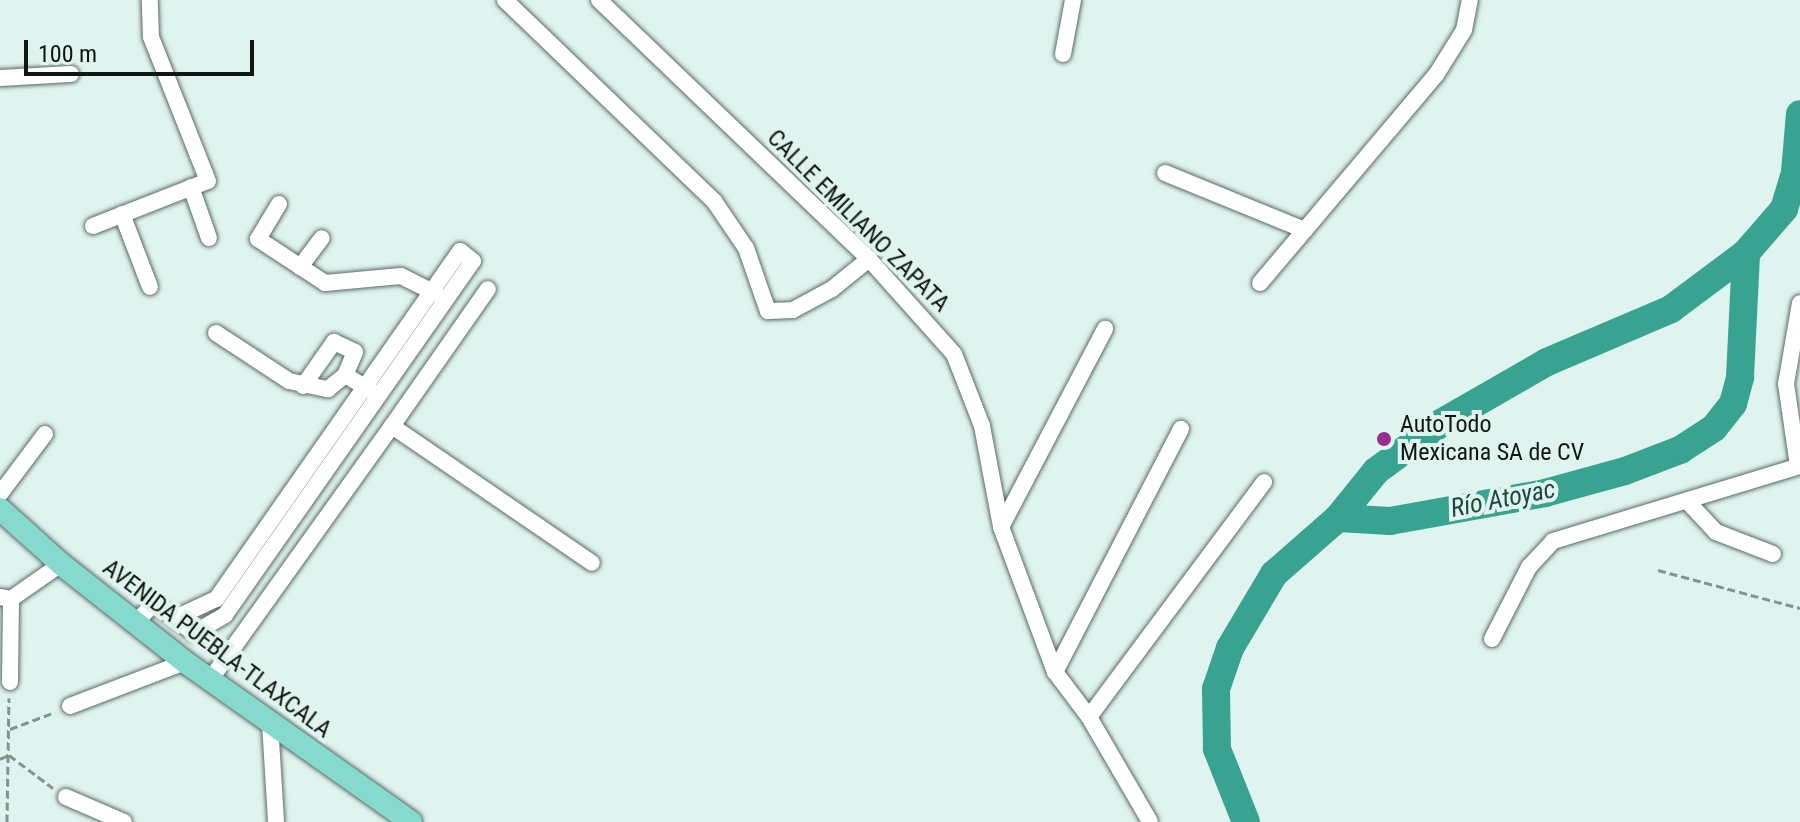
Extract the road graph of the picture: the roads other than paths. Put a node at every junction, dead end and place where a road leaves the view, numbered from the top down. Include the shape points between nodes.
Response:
1 (150, 0) edge
2 (505, 0) edge
3 (599, 0) edge
4 (1073, 0) edge
5 (1470, 0) edge
6 (1063, 54) dead end
7 (71, 74) dead end
8 (0, 78) edge
9 (1165, 173) dead end
10 (191, 187) junction
11 (279, 204) dead end
12 (122, 214) junction
13 (93, 226) dead end
14 (1305, 230) junction
15 (209, 238) dead end
16 (322, 238) dead end
17 (869, 259) junction
18 (300, 267) junction
19 (1260, 283) dead end
20 (150, 287) dead end
21 (488, 289) dead end
22 (1800, 303) edge
23 (1105, 329) dead end
24 (216, 333) dead end
25 (345, 375) junction
26 (303, 386) junction
27 (372, 391) junction
28 (392, 426) junction
29 (1181, 429) dead end
30 (45, 434) dead end
31 (1799, 466) edge
32 (1264, 482) dead end
33 (0, 494) edge
34 (1688, 502) junction
35 (0, 509) edge
36 (1001, 527) junction
37 (1773, 554) dead end
38 (592, 563) dead end
39 (61, 564) junction
40 (6, 598) edge
41 (135, 623) junction
42 (1492, 639) dead end
43 (185, 662) junction
44 (1055, 672) junction
45 (210, 680) junction
46 (10, 682) road end
47 (70, 706) road end
48 (1089, 717) junction
49 (270, 723) junction
50 (66, 797) road end
51 (124, 822) edge
52 (276, 822) edge
53 (411, 822) edge
54 (1150, 822) edge

1 - 10 street via 151,37 208,181
2 - 17 street via 714,201 746,248 768,311 793,310 832,289
3 - 17 street, CALLE EMILIANO ZAPATA
4 - 6 street
5 - 14 street via 1464,30 1436,75
7 - 8 street
9 - 14 street
10 - 12 street
10 - 15 street
11 - 18 street via 258,239
12 - 13 street
12 - 20 street
14 - 19 street
16 - 18 street
17 - 36 street, CALLE EMILIANO ZAPATA via 954,354 966,375 982,426
18 - 27 street via 325,283 401,276 438,294
21 - 28 street
22 - 31 street via 1786,384
23 - 36 street
24 - 26 street
25 - 26 street via 335,387
25 - 26 street via 355,352 334,342
25 - 27 street
27 - 41 street via 260,552 216,599 175,618 154,603
28 - 38 street
28 - 45 street
29 - 44 street
30 - 33 street
31 - 34 street
32 - 48 street
34 - 37 street via 1716,532
34 - 42 street via 1553,541 1529,567
35 - 39 main road, AVENIDA PUEBLA-TLAXCALA
36 - 44 street, CALLE EMILIANO ZAPATA
39 - 40 street
39 - 41 main road, AVENIDA PUEBLA-TLAXCALA
40 - 46 street
41 - 43 main road, AVENIDA PUEBLA-TLAXCALA
43 - 45 main road, AVENIDA PUEBLA-TLAXCALA
43 - 47 street
44 - 48 street, CALLE EMILIANO ZAPATA
45 - 49 main road, AVENIDA PUEBLA-TLAXCALA
48 - 54 street, CALLE EMILIANO ZAPATA
49 - 52 street
49 - 53 main road, AVENIDA PUEBLA-TLAXCALA
50 - 51 street

